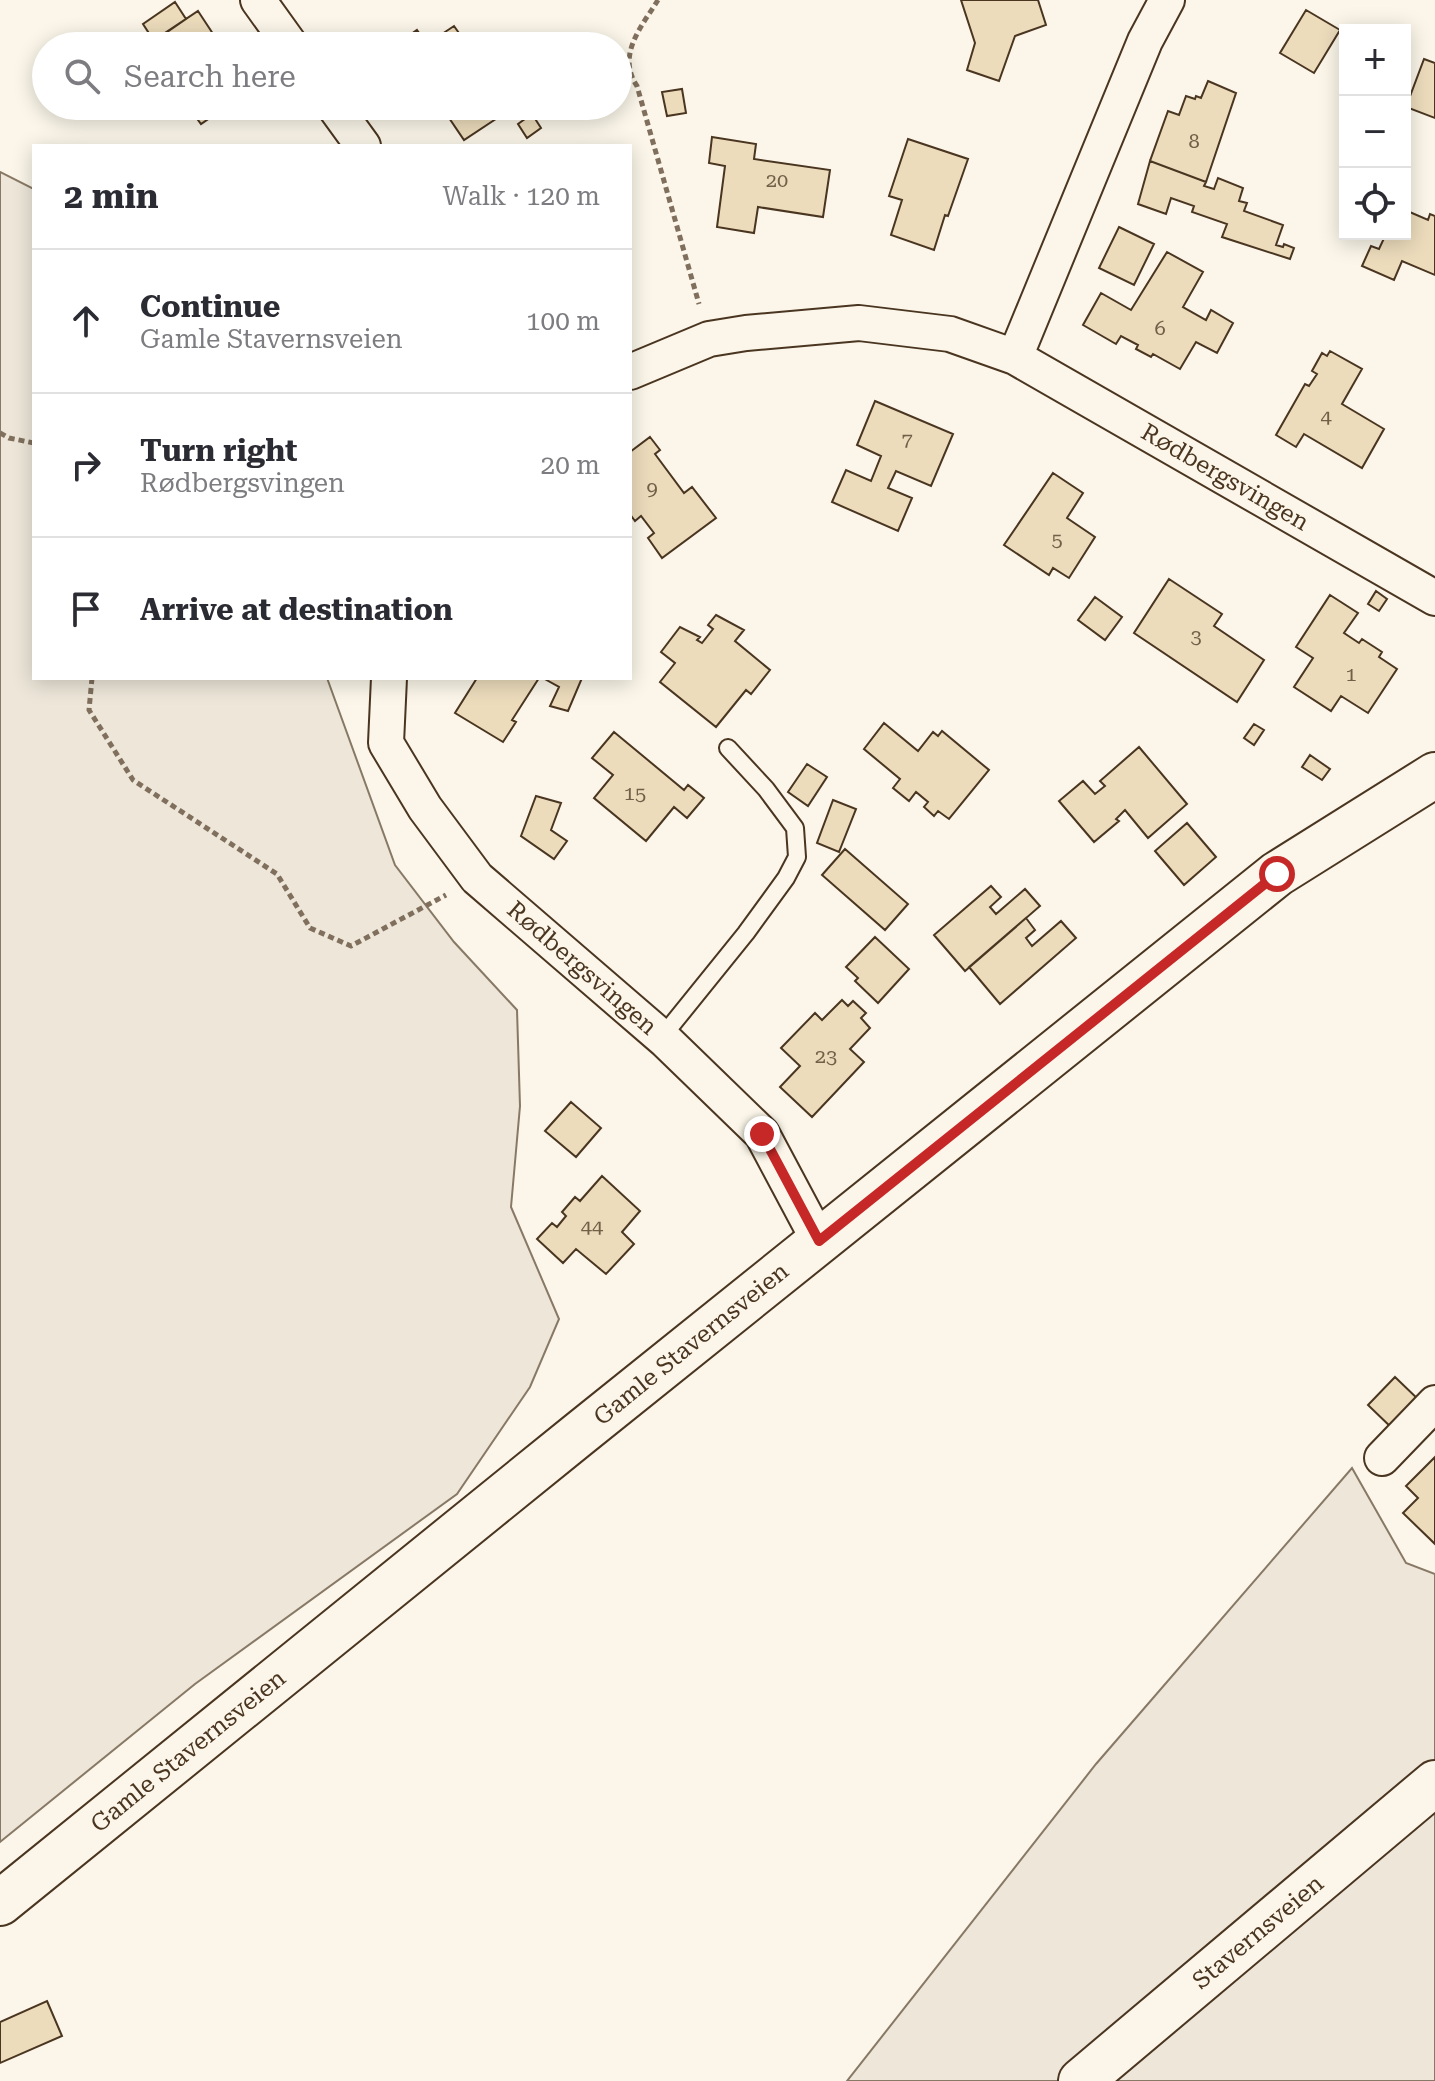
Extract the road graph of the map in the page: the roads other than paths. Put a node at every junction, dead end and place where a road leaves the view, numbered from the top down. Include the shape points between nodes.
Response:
1 (258, 0) edge
2 (1167, 0) edge
3 (281, 32) edge
4 (344, 120) edge
5 (362, 144) edge
6 (1015, 357) junction
7 (632, 371) edge
8 (1435, 598) edge
9 (389, 680) edge
10 (728, 748) dead end
11 (1435, 775) edge
12 (662, 1037) junction
13 (819, 1241) junction
14 (1435, 1403) edge
15 (1382, 1458) dead end
16 (1435, 1783) edge
17 (0, 1903) edge
18 (1081, 2081) edge

1 - 3 street
2 - 6 street via 1145,41
4 - 5 street
6 - 7 street, Rødbergsvingen via 950,334 859,323 709,339
6 - 8 street, Rødbergsvingen
9 - 12 street, Rødbergsvingen via 386,743 477,878
10 - 12 lane via 795,828 797,857 746,933
11 - 13 street, Gamle Stavernsveien via 1277,874
12 - 13 street, Rødbergsvingen via 762,1134
13 - 17 street, Gamle Stavernsveien
14 - 15 street
16 - 18 street, Stavernsveien

